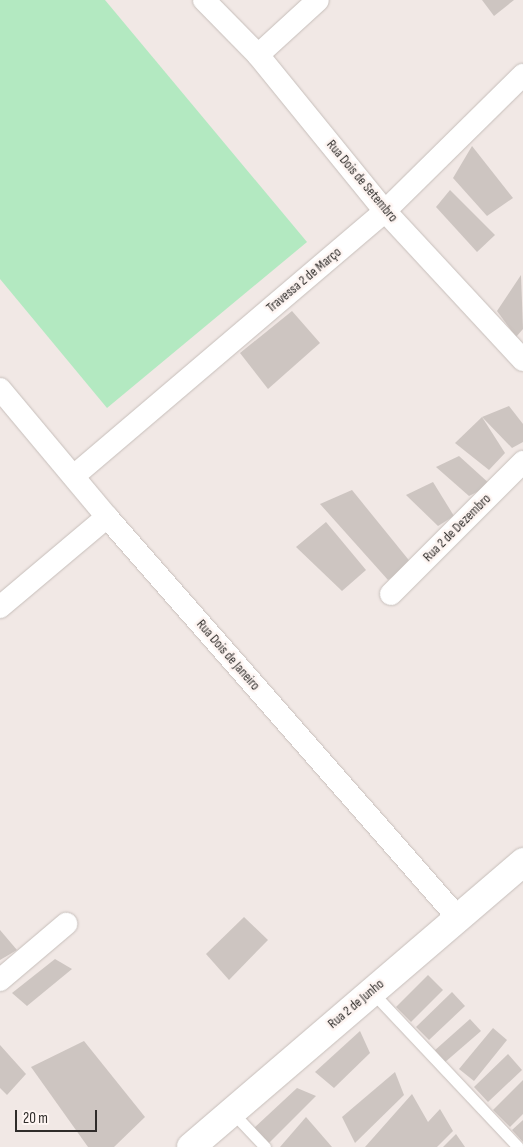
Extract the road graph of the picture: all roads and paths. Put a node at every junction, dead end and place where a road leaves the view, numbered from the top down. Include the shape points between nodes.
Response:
1 (204, 0) edge
2 (318, 0) edge
3 (258, 55) junction
4 (523, 75) edge
5 (385, 211) junction
6 (523, 360) edge
7 (0, 389) edge
8 (523, 462) edge
9 (74, 475) junction
10 (107, 517) junction
11 (391, 594) dead end
12 (0, 607) edge
13 (523, 862) edge
14 (459, 919) junction
15 (66, 924) dead end
16 (0, 980) edge
17 (371, 991) junction
18 (231, 1111) junction
19 (191, 1147) edge
20 (265, 1147) edge
21 (518, 1147) edge

1 - 3 street, Rua Dois de Setembro
2 - 3 street
3 - 5 street, Rua Dois de Setembro
4 - 5 street, Travessa 2 de Março
5 - 6 street, Rua Dois de Setembro
5 - 9 street, Travessa 2 de Março
7 - 9 street, Rua Dois de Janeiro
8 - 11 street, Rua 2 de Dezembro
9 - 10 street, Rua Dois de Janeiro
10 - 12 street
10 - 14 street, Rua Dois de Janeiro
13 - 14 street, Rua 2 de Junho
14 - 17 street, Rua 2 de Junho
15 - 16 street
17 - 18 street, Rua 2 de Junho
17 - 21 lane
18 - 19 street, Rua 2 de Junho
18 - 20 lane

